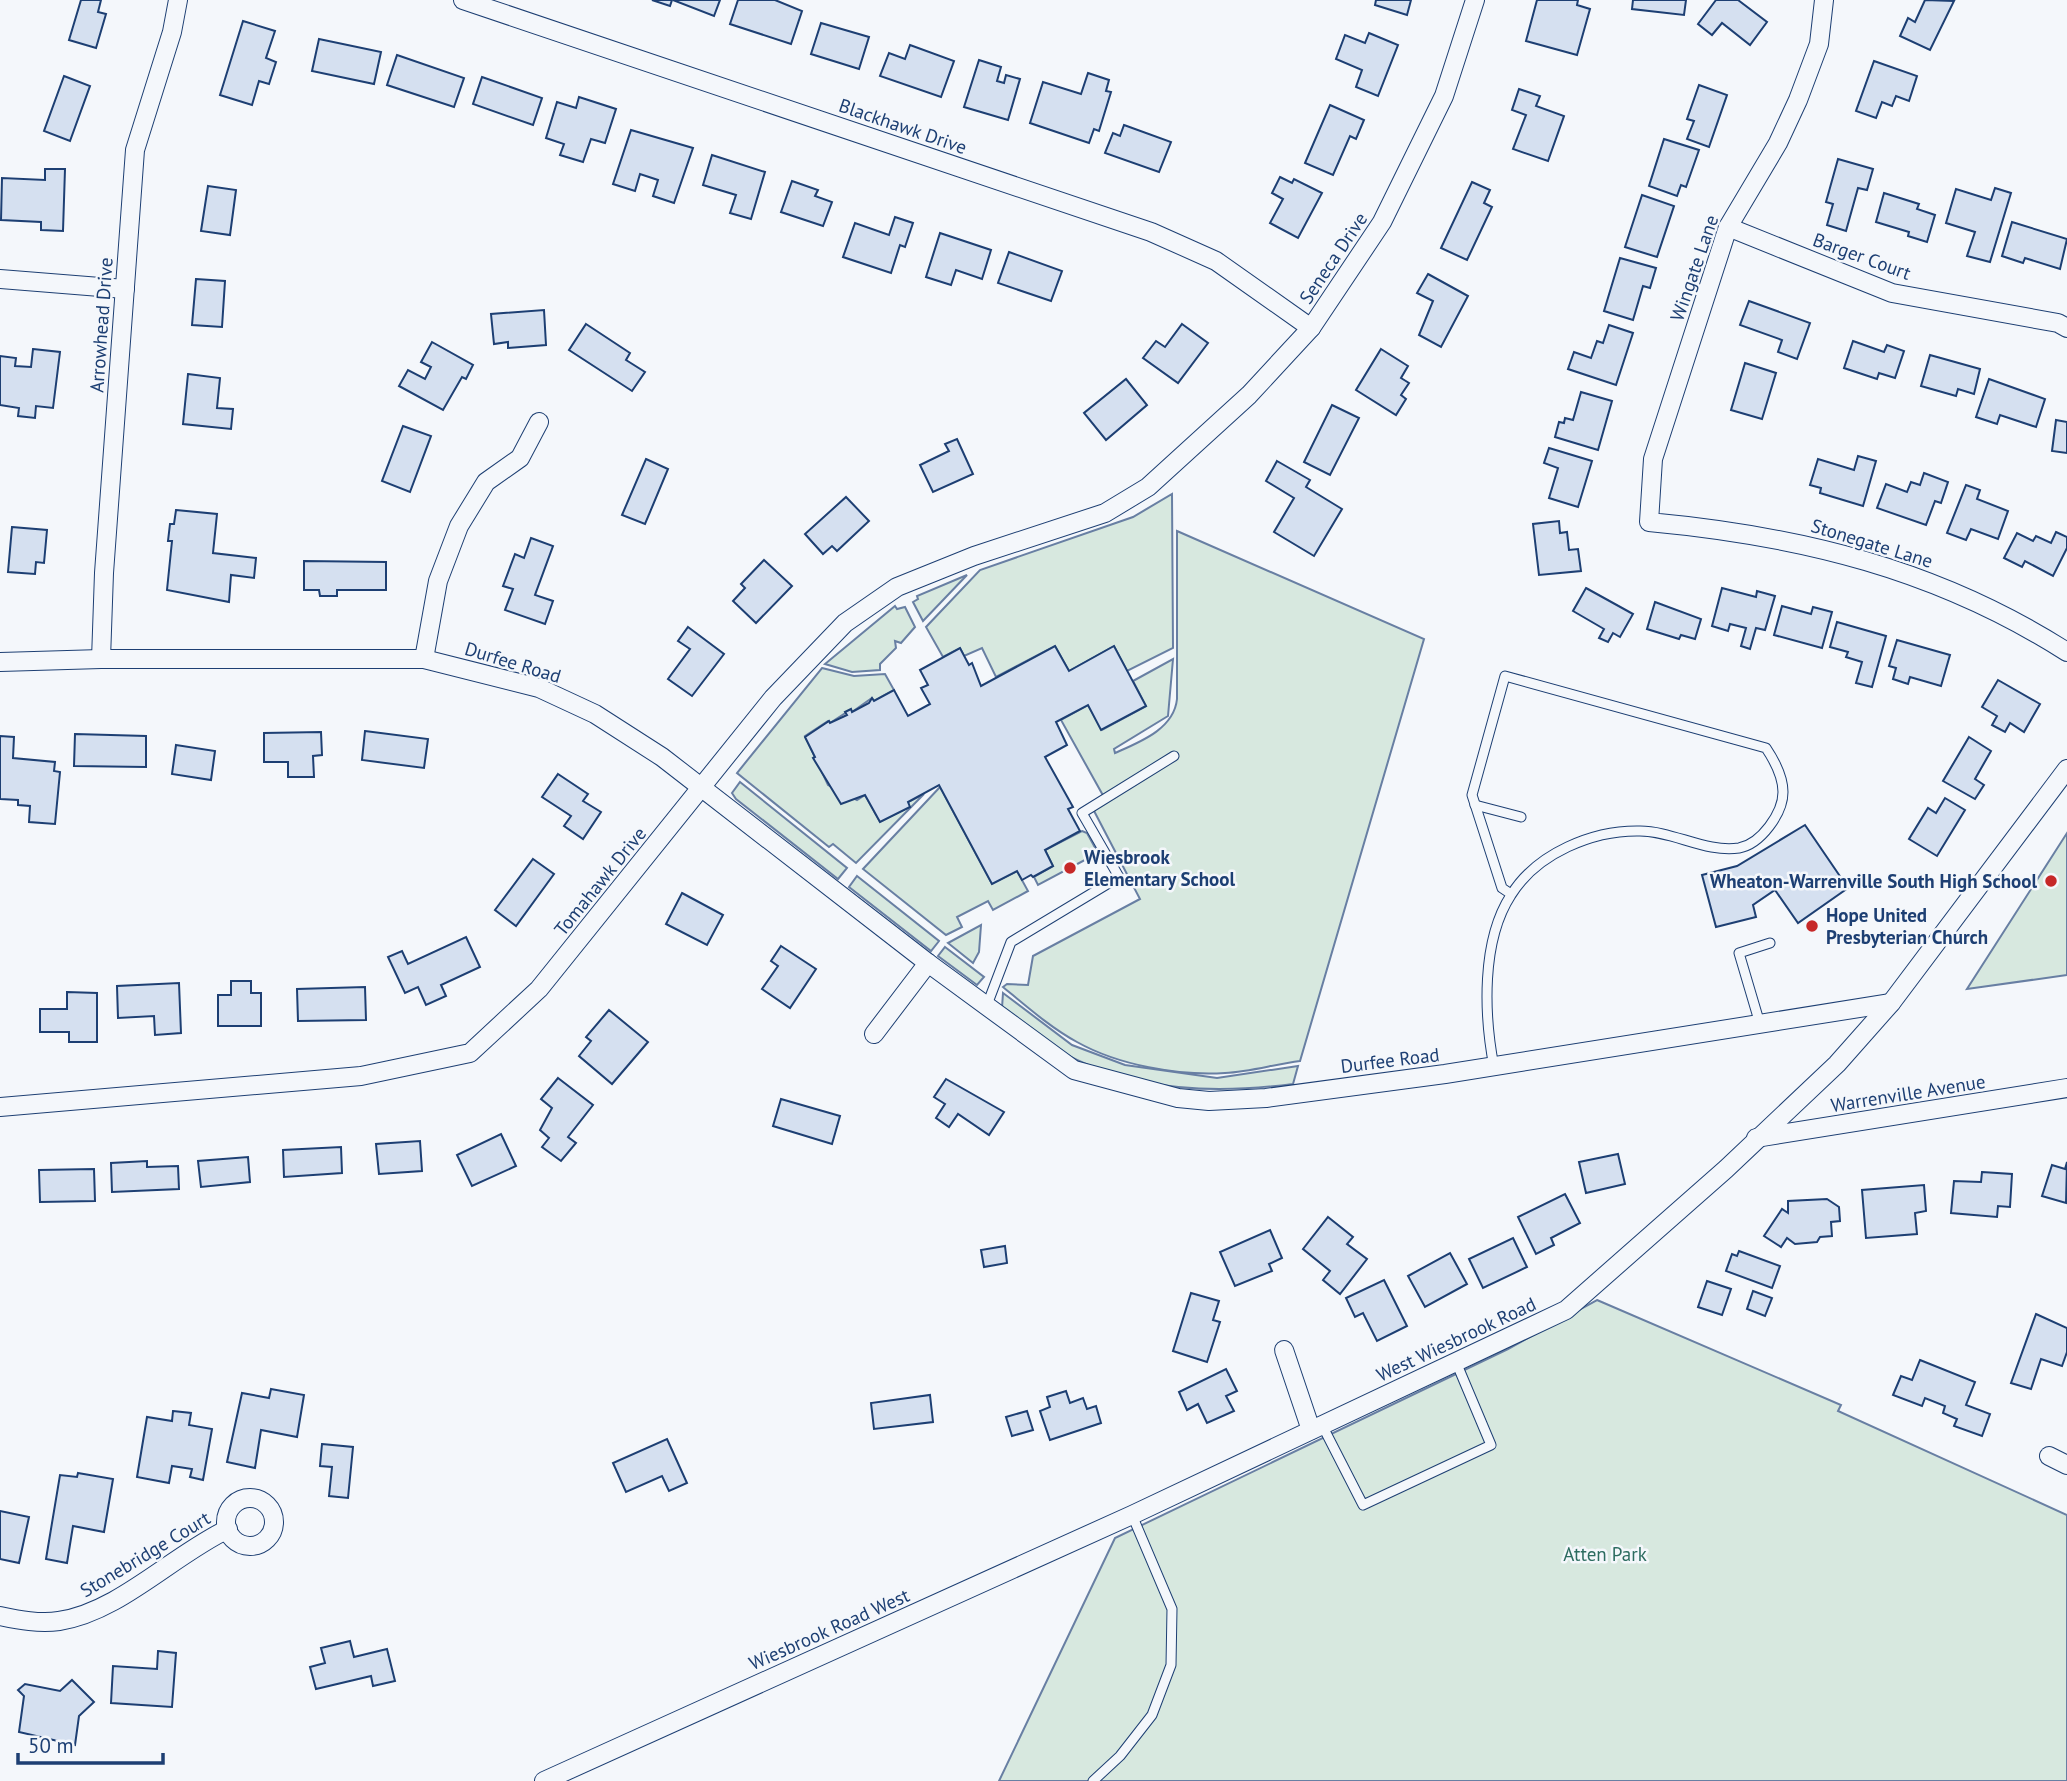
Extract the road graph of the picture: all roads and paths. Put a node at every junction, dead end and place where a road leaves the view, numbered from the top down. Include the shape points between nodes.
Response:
1 (178, 0) edge
2 (463, 0) edge
3 (1475, 0) edge
4 (1824, 0) edge
5 (1728, 227) junction
6 (0, 279) edge
7 (125, 289) junction
8 (1311, 328) junction
9 (2067, 328) edge
10 (539, 422) dead end
11 (1148, 486) joint
12 (1649, 522) joint
13 (2067, 652) edge
14 (101, 659) junction
15 (424, 659) junction
16 (0, 662) edge
17 (1174, 756) dead end
18 (2067, 769) edge
19 (702, 789) junction
20 (1475, 805) junction
21 (1521, 817) dead end
22 (1511, 894) junction
23 (1770, 943) dead end
24 (928, 963) junction
25 (1891, 1003) junction
26 (987, 1005) junction
27 (1760, 1024) junction
28 (874, 1034) dead end
29 (1494, 1067) junction
30 (2067, 1088) edge
31 (0, 1107) edge
32 (1756, 1138) junction
33 (1284, 1350) dead end
34 (1456, 1362) junction
35 (1317, 1428) junction
36 (2049, 1455) dead end
37 (2067, 1465) edge
38 (1132, 1515) junction
39 (228, 1529) dead end
40 (0, 1616) edge
41 (544, 1781) edge
42 (1093, 1781) edge

1 - 7 street, Arrowhead Drive via 135,150
2 - 8 street, Blackhawk Drive via 1152,232 1216,261
3 - 8 street, Seneca Drive via 1444,96 1404,183 1357,263
4 - 5 street, Wingate Lane via 1819,44 1798,100
5 - 9 street, Barger Court via 1892,293
5 - 12 street, Wingate Lane via 1653,459
6 - 7 street
7 - 14 street, Arrowhead Drive
8 - 11 street, Seneca Drive via 1249,395
10 - 15 street via 520,458 486,482 458,526 438,581
11 - 19 street, Tomahawk Drive via 1105,513 897,587 845,623 773,698
12 - 13 street, Stonegate Lane via 1780,538 1891,568 1982,605
14 - 15 street, Durfee Road
14 - 16 street, Durfee Road
15 - 19 street, Durfee Road via 514,680 595,713
17 - 26 lane via 1082,813 1119,877 1011,942
18 - 25 street, West Wiesbrook Road
19 - 24 street, Durfee Road
19 - 31 street, Tomahawk Drive via 539,989 470,1053 361,1076
20 - 21 lane
20 - 22 lane via 1502,888
20 - 22 lane via 1472,795 1505,676 1766,748 1774,760 1783,793 1772,822 1753,842 1740,848 1721,848 1639,831 1597,836 1541,863
22 - 29 lane via 1495,934 1490,972 1487,1033
23 - 27 lane via 1739,953
24 - 26 street, Durfee Road
24 - 28 street
25 - 27 street, Durfee Road
25 - 32 street, West Wiesbrook Road via 1837,1064
26 - 29 street, Durfee Road via 1074,1070 1178,1098 1266,1098
27 - 29 street, Durfee Road
30 - 32 street, Warrenville Avenue
32 - 34 street, West Wiesbrook Road via 1566,1310
33 - 35 street
34 - 35 street, West Wiesbrook Road
34 - 35 lane via 1491,1445 1363,1505
35 - 38 street, West Wiesbrook Road
36 - 37 street
38 - 41 street, Wiesbrook Road West
38 - 42 lane via 1172,1609 1171,1665 1152,1715
39 - 40 street, Stonebridge Court via 79,1616 40,1621

